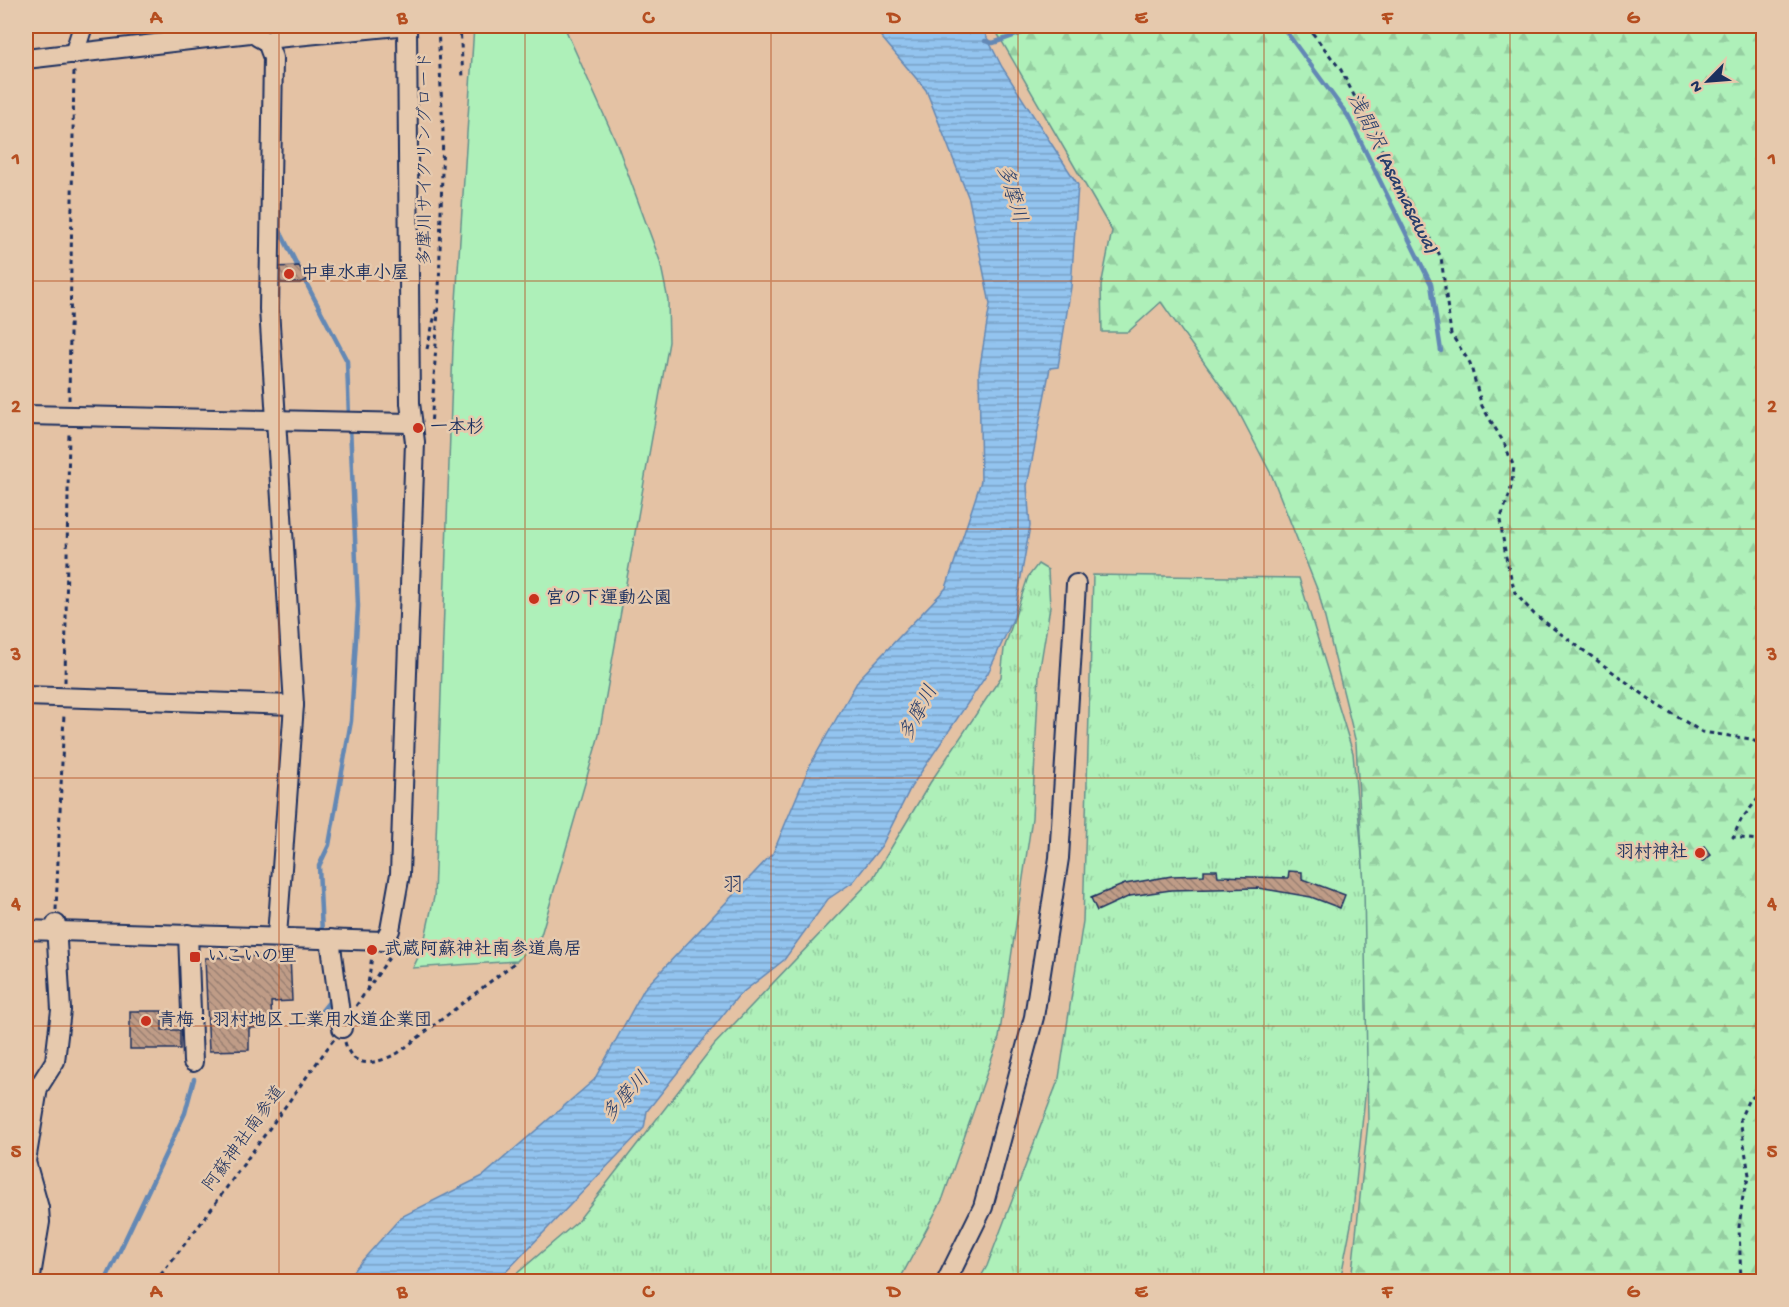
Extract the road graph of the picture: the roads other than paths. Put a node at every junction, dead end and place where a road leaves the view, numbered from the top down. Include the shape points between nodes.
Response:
1 (83, 26) edge
2 (398, 26) edge
3 (407, 26) edge
4 (249, 29) edge
5 (275, 39) junction
6 (74, 54) junction
7 (26, 59) edge
8 (26, 415) edge
9 (278, 420) junction
10 (411, 423) junction
11 (1076, 584) dead end
12 (26, 696) edge
13 (294, 705) junction
14 (57, 927) junction
15 (26, 930) edge
16 (188, 934) junction
17 (277, 936) junction
18 (325, 939) junction
19 (342, 1028) road end
20 (193, 1062) dead end
21 (26, 1161) edge
22 (30, 1281) edge
23 (946, 1281) edge

1 - 6 street
2 - 5 street
3 - 10 street
4 - 5 street
4 - 6 street
5 - 9 street via 269,309
6 - 7 street
8 - 9 street
9 - 10 street
9 - 13 street
10 - 18 street via 416,442 400,874 390,930 384,941
11 - 23 street via 1059,858 1034,1017 983,1207
12 - 13 street
13 - 17 street
14 - 15 street
14 - 16 street
14 - 21 street via 62,1010 55,1061 38,1088
16 - 17 street
16 - 20 street
17 - 18 street
18 - 19 street
21 - 22 street via 40,1215

